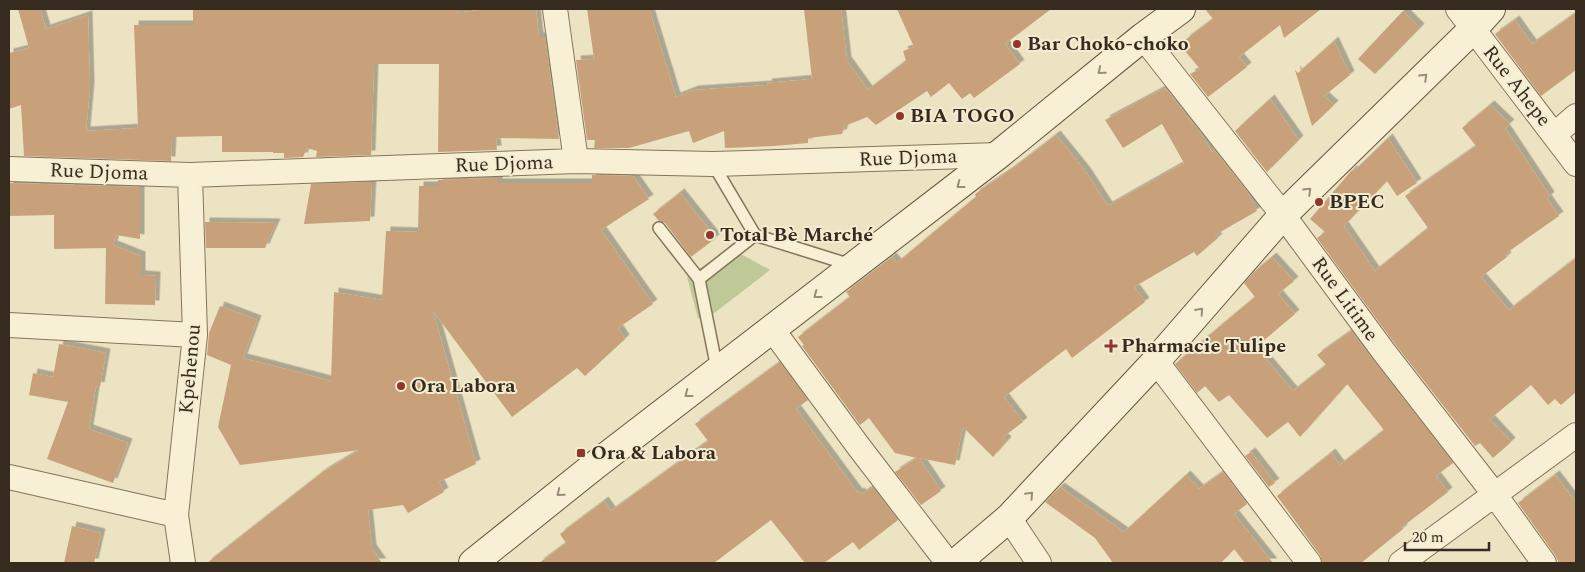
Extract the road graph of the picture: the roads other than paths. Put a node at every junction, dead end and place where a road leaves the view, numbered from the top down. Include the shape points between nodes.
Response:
1 (556, 9) edge
2 (1181, 9) edge
3 (1491, 9) edge
4 (1465, 19) edge
5 (1143, 37) junction
6 (1576, 116) edge
7 (1554, 134) junction
8 (998, 155) junction
9 (576, 161) junction
10 (713, 164) junction
11 (1576, 164) edge
12 (9, 169) edge
13 (190, 175) junction
14 (1283, 215) junction
15 (659, 228) dead end
16 (755, 235) junction
17 (855, 266) junction
18 (699, 279) junction
19 (9, 325) edge
20 (772, 329) junction
21 (195, 335) junction
22 (1156, 361) junction
23 (717, 371) junction
24 (1576, 434) edge
25 (9, 477) edge
26 (1495, 495) junction
27 (176, 515) junction
28 (1009, 518) junction
29 (183, 563) edge
30 (472, 563) edge
31 (948, 563) edge
32 (956, 563) edge
33 (1040, 563) edge
34 (1309, 563) edge
35 (1401, 563) edge
36 (1544, 563) edge

1 - 9 street
2 - 5 street
3 - 4 street
4 - 7 street, Rue Ahepe
14 -> 4 street
5 -> 8 street
5 - 14 street, Rue Litime
6 - 7 street
7 - 11 street, Rue Ahepe
8 - 10 street, Rue Djoma
8 -> 17 street
9 - 10 street, Rue Djoma
9 - 13 street, Rue Djoma
10 - 16 lane
12 - 13 street, Rue Djoma
13 - 21 street, Kpehenou
22 -> 14 street
14 - 26 street, Rue Litime
15 - 18 lane
16 - 17 lane
16 - 18 lane
17 -> 20 street
18 - 23 lane
19 - 21 street
20 - 23 street
20 - 31 street
21 - 27 street, Kpehenou
28 -> 22 street
22 - 34 street
23 -> 30 street
24 - 26 street
25 - 27 street
26 - 35 street
26 - 36 street, Rue Litime
27 - 29 street, Kpehenou
28 - 32 street
28 - 33 street

